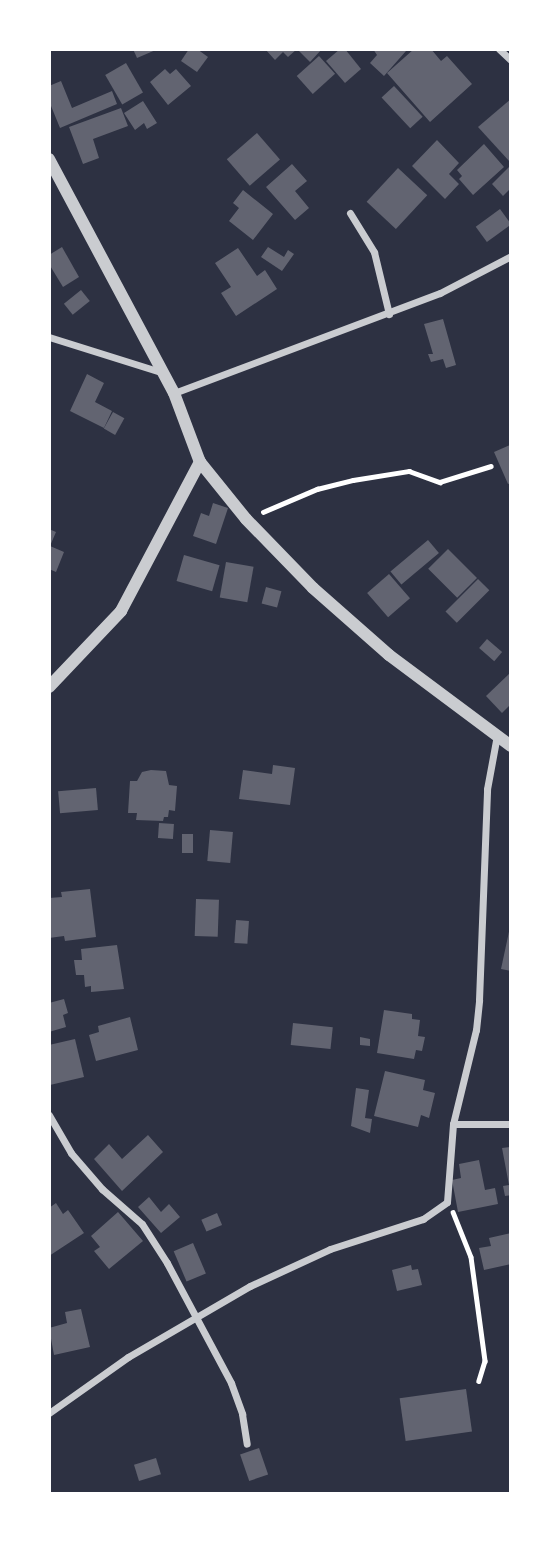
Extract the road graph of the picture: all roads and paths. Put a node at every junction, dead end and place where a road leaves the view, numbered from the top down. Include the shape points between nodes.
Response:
1 (499, 49) edge
2 (511, 60) edge
3 (49, 159) edge
4 (350, 214) dead end
5 (511, 256) edge
6 (389, 314) junction
7 (49, 337) edge
8 (161, 372) junction
9 (174, 393) junction
10 (200, 461) junction
11 (491, 466) dead end
12 (246, 519) junction
13 (49, 687) edge
14 (497, 736) junction
15 (511, 746) edge
16 (49, 1115) edge
17 (453, 1124) junction
18 (511, 1124) edge
19 (447, 1202) junction
20 (198, 1316) junction
21 (479, 1381) dead end
22 (49, 1413) edge
23 (247, 1444) dead end

1 - 2 street
3 - 8 street
4 - 6 street via 374,252
5 - 6 street
6 - 9 street
7 - 8 street
8 - 9 street
9 - 10 street
10 - 12 street
10 - 13 street via 121,611
11 - 12 path via 440,482 409,471 353,480 317,489
12 - 14 street via 313,588 389,655
14 - 15 street
14 - 17 street via 487,789 477,1020
16 - 20 street via 71,1153 102,1189 142,1224
17 - 18 street
17 - 19 street
19 - 20 street via 423,1219 330,1249
19 - 21 path via 471,1256 485,1361
20 - 22 street via 128,1357
20 - 23 street via 231,1383

